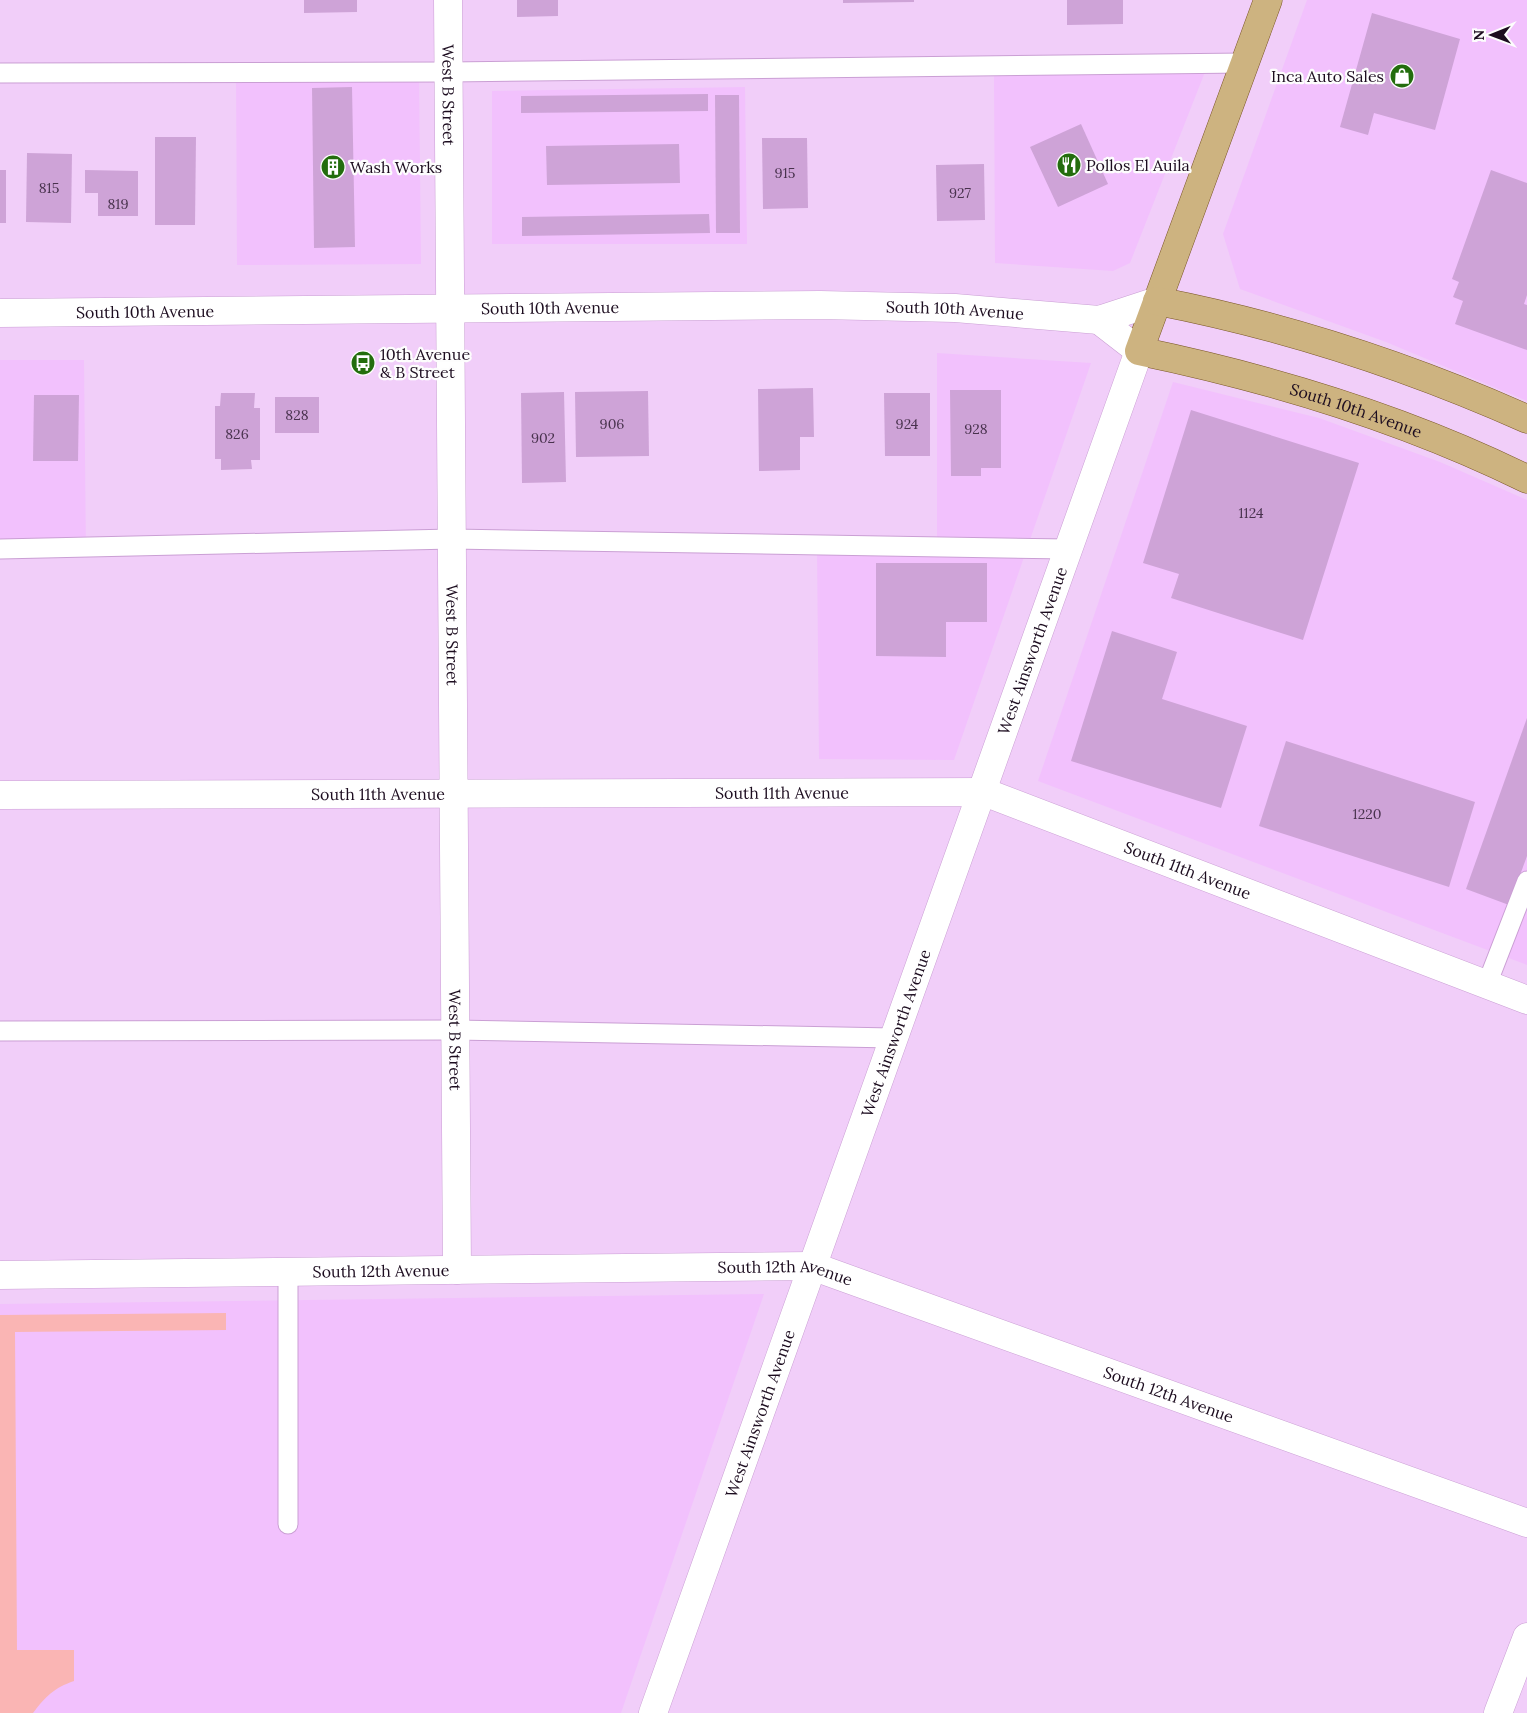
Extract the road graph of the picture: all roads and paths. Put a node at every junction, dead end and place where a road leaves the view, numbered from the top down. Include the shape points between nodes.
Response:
1 (448, 0) edge
2 (1268, 0) edge
3 (1245, 63) junction
4 (449, 72) junction
5 (0, 73) edge
6 (1157, 301) junction
7 (450, 310) junction
8 (0, 313) edge
9 (1099, 320) junction
10 (1139, 351) junction
11 (1527, 419) edge
12 (1527, 479) edge
13 (452, 539) junction
14 (0, 549) edge
15 (1068, 549) junction
16 (984, 792) junction
17 (454, 793) junction
18 (0, 795) edge
19 (1527, 881) edge
20 (1487, 984) junction
21 (1527, 1000) edge
22 (455, 1030) junction
23 (0, 1031) edge
24 (893, 1038) junction
25 (812, 1266) junction
26 (457, 1270) junction
27 (288, 1272) junction
28 (0, 1275) edge
29 (1527, 1523) edge
30 (288, 1524) dead end
31 (1527, 1637) edge
32 (653, 1713) edge
33 (1498, 1713) edge

1 - 4 street, West B Street
2 - 3 main road
3 - 4 lane
3 - 6 main road
4 - 5 lane
4 - 7 street, West B Street
6 - 9 street, South 10th Avenue
6 - 10 main road
6 - 11 main road via 1251,321 1344,348 1418,374
7 - 8 street, South 10th Avenue
7 - 9 street, South 10th Avenue via 902,306
7 - 13 street, West B Street
9 - 10 street, South 10th Avenue
10 - 12 main road, South 10th Avenue via 1229,370 1331,399 1440,439
10 - 15 street, West Ainsworth Avenue
13 - 14 lane
13 - 15 lane
13 - 17 street, West B Street
15 - 16 street, West Ainsworth Avenue
16 - 17 street, South 11th Avenue
16 - 20 street, South 11th Avenue
16 - 24 street, West Ainsworth Avenue
17 - 18 street, South 11th Avenue
17 - 22 street, West B Street
19 - 20 lane
20 - 21 street, South 11th Avenue
22 - 23 lane
22 - 24 lane
22 - 26 street, West B Street
24 - 25 street, West Ainsworth Avenue
25 - 26 street, South 12th Avenue
25 - 29 street, South 12th Avenue
25 - 32 street, West Ainsworth Avenue
26 - 27 street, South 12th Avenue
27 - 28 street, South 12th Avenue
27 - 30 lane
31 - 33 street

